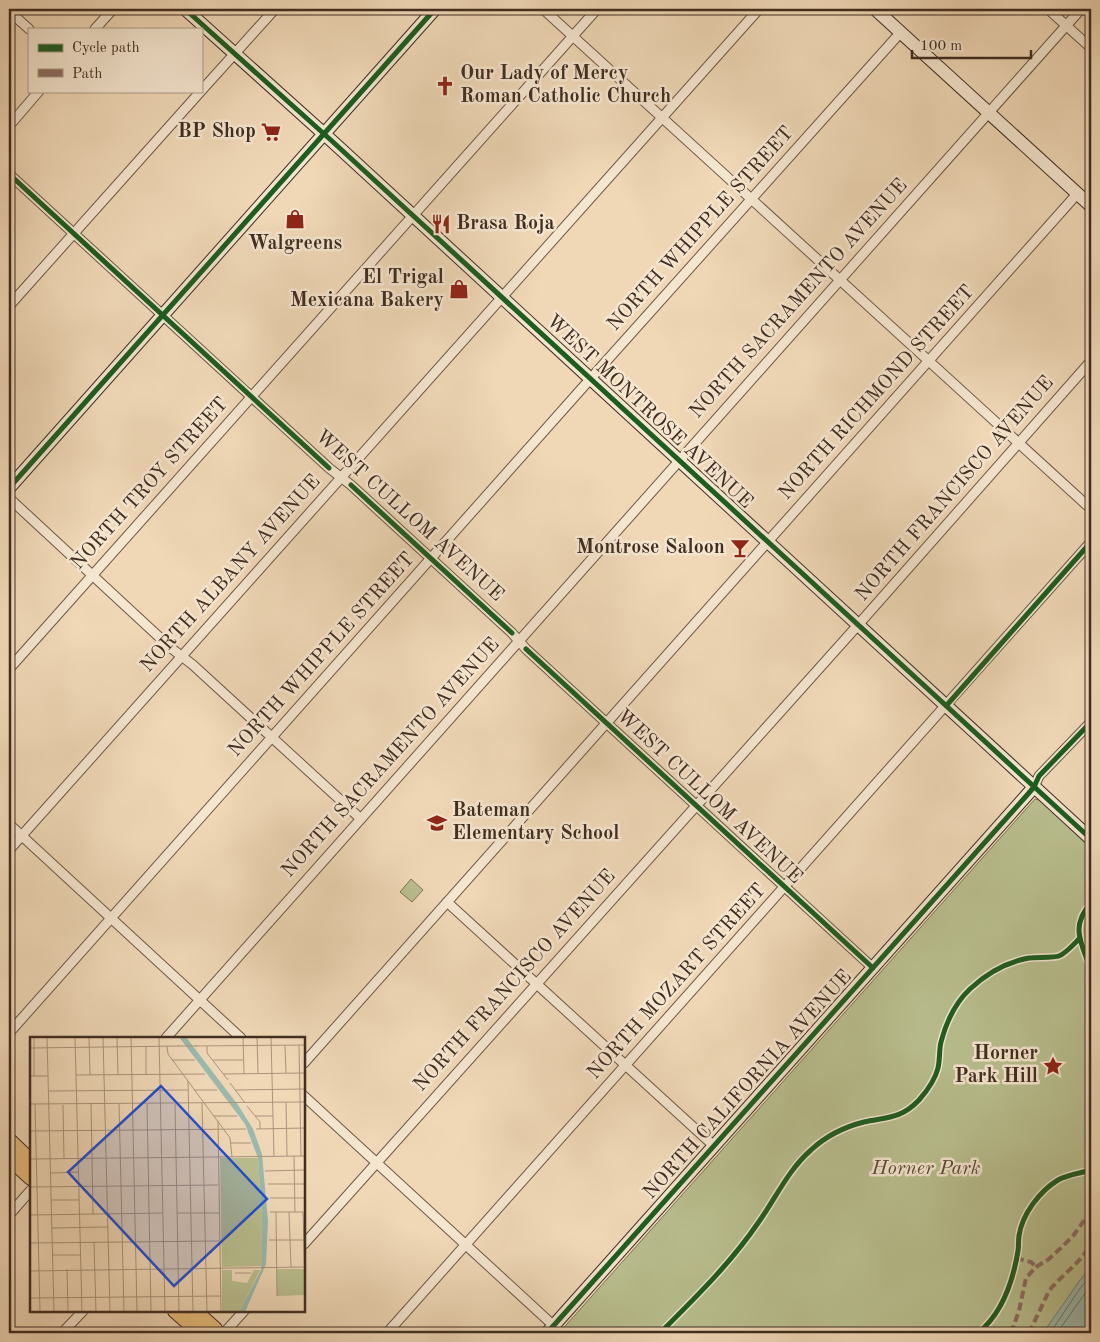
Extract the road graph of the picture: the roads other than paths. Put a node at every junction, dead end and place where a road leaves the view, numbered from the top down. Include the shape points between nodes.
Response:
1 (113, 9) edge
2 (185, 9) edge
3 (275, 9) edge
4 (435, 9) edge
5 (543, 9) edge
6 (598, 9) edge
7 (759, 9) edge
8 (875, 9) edge
9 (1048, 9) edge
10 (1081, 9) edge
11 (9, 11) edge
12 (1066, 25) junction
13 (28, 28) edge
14 (96, 28) edge
15 (901, 32) junction
16 (573, 36) junction
17 (1091, 48) edge
18 (235, 54) junction
19 (202, 90) edge
20 (38, 92) edge
21 (200, 92) edge
22 (988, 112) junction
23 (662, 117) junction
24 (9, 126) edge
25 (324, 134) junction
26 (9, 174) edge
27 (1077, 194) junction
28 (752, 199) junction
29 (1091, 206) edge
30 (413, 216) junction
31 (74, 233) junction
32 (840, 279) junction
33 (502, 297) junction
34 (9, 306) edge
35 (163, 314) junction
36 (929, 360) junction
37 (1091, 361) edge
38 (590, 379) junction
39 (252, 396) junction
40 (1019, 443) junction
41 (679, 460) junction
42 (341, 477) junction
43 (9, 488) edge
44 (9, 498) edge
45 (1091, 509) edge
46 (768, 542) junction
47 (1091, 542) edge
48 (431, 558) junction
49 (92, 575) junction
50 (858, 625) junction
51 (519, 641) junction
52 (181, 656) junction
53 (9, 669) edge
54 (946, 706) junction
55 (1091, 722) edge
56 (606, 723) junction
57 (272, 738) junction
58 (1034, 787) junction
59 (696, 806) junction
60 (361, 819) junction
61 (9, 824) edge
62 (21, 836) junction
63 (1091, 839) edge
64 (9, 850) edge
65 (785, 887) junction
66 (447, 902) junction
67 (111, 918) junction
68 (873, 968) junction
69 (536, 984) junction
70 (200, 1000) junction
71 (9, 1033) edge
72 (167, 1037) edge
73 (240, 1037) edge
74 (305, 1062) edge
75 (626, 1066) junction
76 (305, 1097) edge
77 (9, 1140) edge
78 (714, 1146) junction
79 (9, 1158) edge
80 (30, 1160) edge
81 (376, 1162) junction
82 (30, 1177) edge
83 (30, 1191) edge
84 (9, 1215) edge
85 (305, 1243) edge
86 (466, 1245) junction
87 (82, 1312) edge
88 (176, 1312) edge
89 (195, 1312) edge
90 (243, 1312) edge
91 (551, 1329) edge
92 (62, 1333) edge
93 (200, 1333) edge
94 (217, 1333) edge
95 (224, 1333) edge
96 (387, 1333) edge

1 - 14 street
2 - 18 main road, WEST MONTROSE AVENUE
3 - 18 street
4 - 25 main road
5 - 16 street
6 - 16 street, NORTH TROY STREET
7 - 23 street, NORTH ALBANY AVENUE
8 - 15 main road
9 - 12 street
10 - 12 street, NORTH SACRAMENTO AVENUE
11 - 13 street
12 - 17 street
12 - 22 street, NORTH SACRAMENTO AVENUE
15 - 22 main road
15 - 28 street, NORTH WHIPPLE STREET
16 - 23 street
16 - 30 street, NORTH TROY STREET
18 - 19 street
18 - 25 main road, WEST MONTROSE AVENUE
20 - 24 street
21 - 31 street
22 - 27 main road
22 - 32 street, NORTH SACRAMENTO AVENUE
23 - 28 street
23 - 33 street, NORTH ALBANY AVENUE
25 - 30 main road, WEST MONTROSE AVENUE
25 - 35 main road
26 - 31 street, WEST CULLOM AVENUE
27 - 29 main road
27 - 36 street, NORTH RICHMOND STREET
28 - 32 street
28 - 38 street, NORTH WHIPPLE STREET
30 - 33 main road, WEST MONTROSE AVENUE
30 - 39 street, NORTH TROY STREET
31 - 34 street
31 - 35 street, WEST CULLOM AVENUE
32 - 36 street
32 - 41 street, NORTH SACRAMENTO AVENUE
33 - 38 main road, WEST MONTROSE AVENUE
33 - 42 street, NORTH ALBANY AVENUE
35 - 39 street, WEST CULLOM AVENUE
35 - 43 main road
36 - 40 street
36 - 46 street, NORTH RICHMOND STREET
37 - 40 street, NORTH FRANCISCO AVENUE
38 - 41 main road, WEST MONTROSE AVENUE
38 - 48 street, NORTH WHIPPLE STREET
39 - 42 street, WEST CULLOM AVENUE
39 - 49 street, NORTH TROY STREET
40 - 45 street
40 - 50 street, NORTH FRANCISCO AVENUE
41 - 46 main road, WEST MONTROSE AVENUE
41 - 51 street, NORTH SACRAMENTO AVENUE
42 - 48 street, WEST CULLOM AVENUE
42 - 52 street, NORTH ALBANY AVENUE
44 - 49 street
46 - 50 main road, WEST MONTROSE AVENUE
46 - 56 street, NORTH RICHMOND STREET
47 - 54 street, NORTH MOZART STREET
48 - 51 street, WEST CULLOM AVENUE
48 - 57 street, NORTH WHIPPLE STREET
49 - 52 street
49 - 53 street, NORTH TROY STREET
50 - 54 main road, WEST MONTROSE AVENUE
50 - 59 street, NORTH FRANCISCO AVENUE
51 - 56 street, WEST CULLOM AVENUE
51 - 60 street, NORTH SACRAMENTO AVENUE
52 - 57 street
52 - 62 street, NORTH ALBANY AVENUE
54 - 58 main road, WEST MONTROSE AVENUE
54 - 65 street, NORTH MOZART STREET
55 - 58 street, NORTH CALIFORNIA AVENUE via 1040,776
56 - 59 street, WEST CULLOM AVENUE
56 - 66 street, NORTH RICHMOND STREET
57 - 60 street
57 - 67 street, NORTH WHIPPLE STREET
58 - 63 main road, WEST MONTROSE AVENUE
58 - 68 main road, NORTH CALIFORNIA AVENUE
59 - 65 street, WEST CULLOM AVENUE
59 - 69 street, NORTH FRANCISCO AVENUE
60 - 70 street, NORTH SACRAMENTO AVENUE
61 - 62 street
62 - 64 street, NORTH ALBANY AVENUE
62 - 67 street
65 - 68 street, WEST CULLOM AVENUE
65 - 75 street, NORTH MOZART STREET
66 - 69 street
66 - 74 street, NORTH RICHMOND STREET
67 - 70 street
67 - 71 street, NORTH WHIPPLE STREET
68 - 78 main road, NORTH CALIFORNIA AVENUE
69 - 75 street
69 - 81 street, NORTH FRANCISCO AVENUE
70 - 72 street, NORTH SACRAMENTO AVENUE
70 - 73 street
75 - 78 street
75 - 86 street, NORTH MOZART STREET
76 - 81 street
77 - 80 main road
78 - 91 main road, NORTH CALIFORNIA AVENUE
79 - 82 main road
81 - 85 street, NORTH FRANCISCO AVENUE
81 - 86 street
83 - 84 street
86 - 91 street
86 - 96 street, NORTH MOZART STREET
87 - 92 street
88 - 93 main road
89 - 94 main road
90 - 95 street

